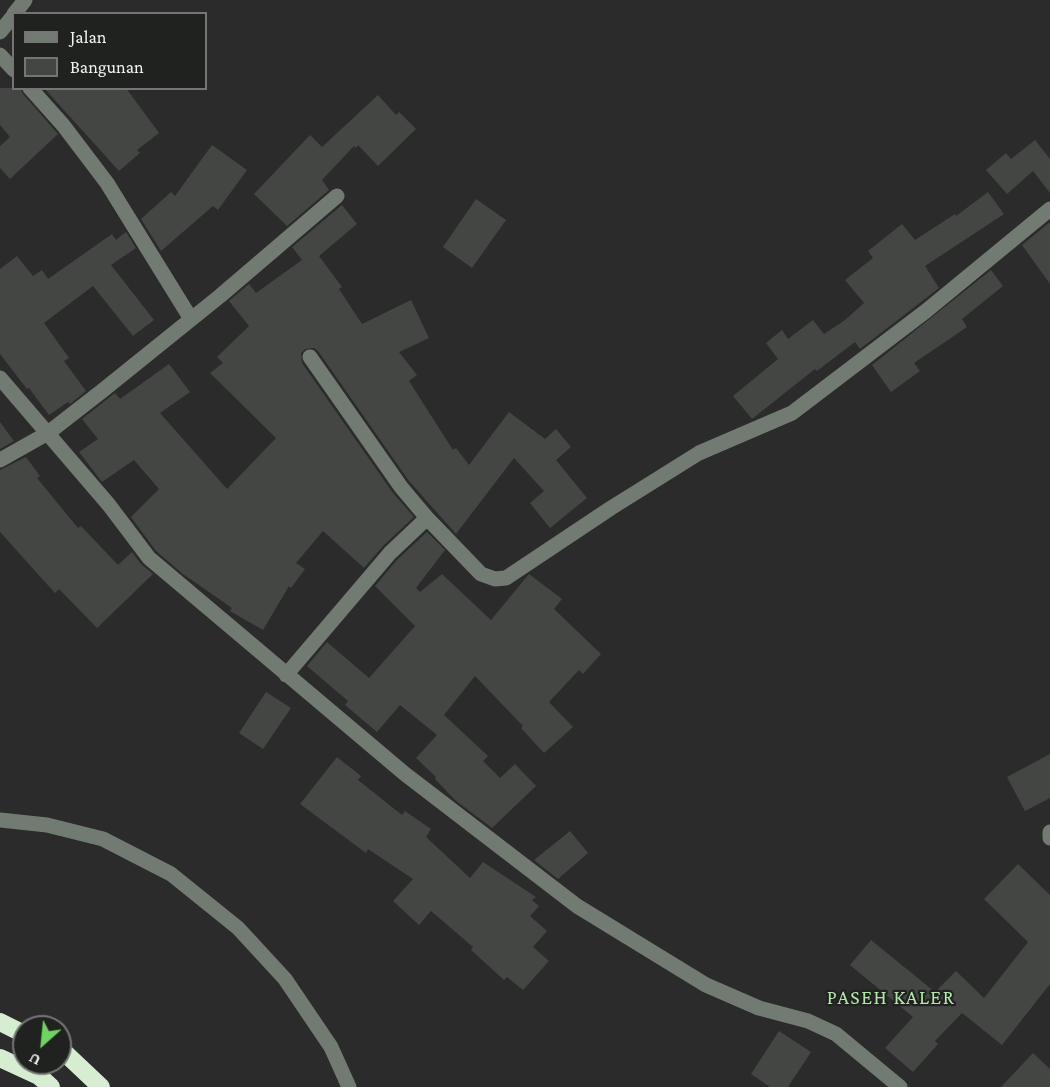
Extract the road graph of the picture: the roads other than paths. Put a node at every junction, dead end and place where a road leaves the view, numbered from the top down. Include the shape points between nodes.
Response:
1 (25, 0) edge
2 (16, 12) edge
3 (12, 17) edge
4 (0, 32) edge
5 (0, 55) edge
6 (12, 68) edge
7 (32, 90) edge
8 (337, 196) dead end
9 (1050, 209) edge
10 (190, 320) junction
11 (310, 357) dead end
12 (0, 378) edge
13 (48, 434) junction
14 (0, 460) edge
15 (427, 518) junction
16 (286, 675) junction
17 (0, 820) edge
18 (1050, 832) edge
19 (1050, 838) edge
20 (0, 1058) edge
21 (72, 1060) edge
22 (51, 1087) edge
23 (101, 1087) edge
24 (349, 1087) edge
25 (900, 1087) edge

1 - 2 street
3 - 4 street
5 - 6 street
7 - 10 street via 106,183
8 - 10 street
9 - 15 street via 926,311 792,413 699,453 506,579 481,574
10 - 13 street
11 - 15 street
12 - 13 street
13 - 14 street
13 - 16 street via 149,558
15 - 16 street via 390,553
16 - 25 street via 405,774 577,906 705,985 836,1034
17 - 24 street via 47,825 103,839 171,874 238,928 285,979 331,1047
18 - 19 street
20 - 22 highway via 39,1076
21 - 23 highway

